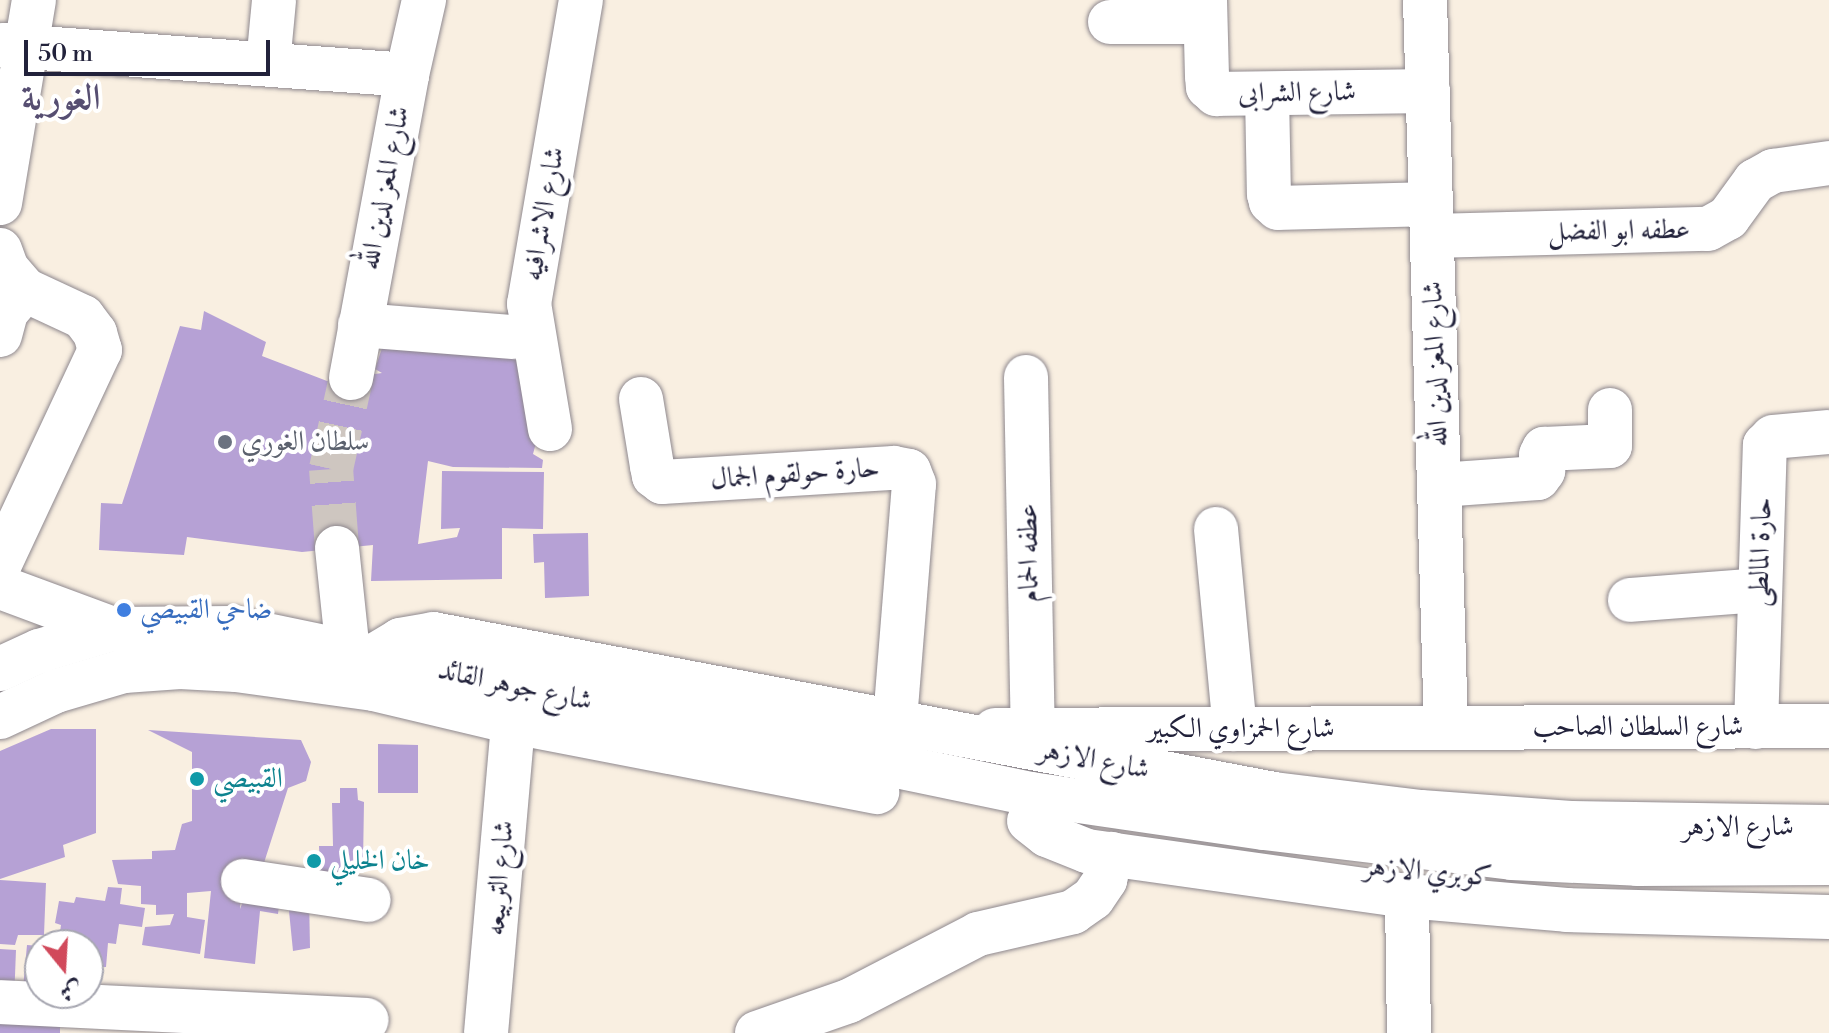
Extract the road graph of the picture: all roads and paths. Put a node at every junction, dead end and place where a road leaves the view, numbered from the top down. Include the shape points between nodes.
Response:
1 (34, 0) edge
2 (274, 0) edge
3 (424, 0) edge
4 (581, 0) edge
5 (1425, 0) edge
6 (1205, 11) edge
7 (1110, 22) dead end
8 (14, 46) edge
9 (268, 64) junction
10 (407, 75) junction
11 (1428, 91) junction
12 (1267, 94) junction
13 (1829, 163) edge
14 (0, 203) edge
15 (1432, 220) junction
16 (0, 250) edge
17 (25, 290) junction
18 (360, 325) junction
19 (0, 335) edge
20 (514, 337) dead end
21 (1026, 377) dead end
22 (351, 378) tunnel mouth
23 (641, 399) dead end
24 (1610, 410) dead end
25 (550, 429) dead end
26 (1829, 432) edge
27 (1440, 485) junction
28 (1216, 529) dead end
29 (337, 548) tunnel mouth
30 (0, 563) edge
31 (0, 587) edge
32 (1760, 590) junction
33 (1630, 600) dead end
34 (113, 629) junction
35 (360, 654) junction
36 (0, 669) edge
37 (0, 717) edge
38 (895, 721) junction
39 (513, 722) junction
40 (1829, 726) edge
41 (1756, 727) junction
42 (1446, 728) junction
43 (1235, 729) junction
44 (941, 730) junction
45 (1033, 730) junction
46 (1030, 808) junction
47 (1829, 827) edge
48 (1111, 854) junction
49 (1829, 863) edge
50 (243, 881) dead end
51 (1829, 888) edge
52 (1407, 896) junction
53 (369, 900) dead end
54 (1829, 917) edge
55 (0, 1002) edge
56 (851, 1017) edge
57 (91, 1020) edge
58 (367, 1020) dead end
59 (486, 1033) edge
60 (757, 1033) edge
61 (1409, 1033) edge

1 - 8 street
2 - 9 street
3 - 10 street, شارع المعز لدين الله
4 - 25 street, شارع الاشرافيه via 529,304
5 - 11 street, شارع المعز لدين الله
6 - 7 street
6 - 12 street, شارع الشرابى via 1208,87 1216,94
8 - 9 street
8 - 14 street
9 - 10 street
10 - 18 street, شارع المعز لدين الله
11 - 12 street, شارع الشرابى
11 - 15 street, شارع المعز لدين الله
12 - 15 street, عطفه ابو الفضل via 1269,194 1278,208
13 - 15 street, عطفه ابو الفضل via 1773,171 1755,181 1728,218 1708,229
15 - 27 street, شارع المعز لدين الله
16 - 17 street via 7,269
17 - 19 street via 6,312
17 - 30 street via 83,317 100,350
18 - 20 street
18 - 22 street, شارع المعز لدين الله
21 - 45 street, عطفه الحمام
23 - 38 street, حارة حولقوم الجمال via 654,476 662,482 909,471 914,484
24 - 27 street via 1610,446 1544,449 1538,478
26 - 32 street, حارة المالطى via 1773,437 1765,445
27 - 42 street, شارع المعز لدين الله
28 - 43 street
29 - 35 street
31 - 34 street
32 - 33 street
32 - 41 street, حارة المالطى
34 - 35 street, شارع جوهر القائد via 233,628
34 - 36 street, شارع جوهر القائد
35 - 38 street, شارع الازهر via 433,634
35 - 46 street, شارع جوهر القائد
37 - 39 street, شارع جوهر القائد via 56,691 124,671 180,667 374,689
38 - 44 street, شارع الازهر
39 - 46 street, شارع جوهر القائد
39 - 59 street, شارع التربيعه
40 - 41 street, شارع السلطان الصاحب
41 - 42 street, شارع السلطان الصاحب
42 - 43 street, شارع الحمزاوي الكبير
43 - 45 street, شارع الحمزاوي الكبير
44 - 45 street, شارع الحمزاوي الكبير
44 - 47 street, شارع الازهر via 1274,794 1421,812 1571,823
46 - 48 street via 1066,844
46 - 49 street, كوبري الازهر via 1512,858 1637,864
46 - 51 street, كوبري الازهر via 1418,873 1711,889
48 - 52 street
48 - 56 street via 1105,880 1093,898 1073,912 978,934
50 - 53 street
52 - 54 street via 1566,910
52 - 61 street
55 - 57 street
56 - 60 street
57 - 58 street

